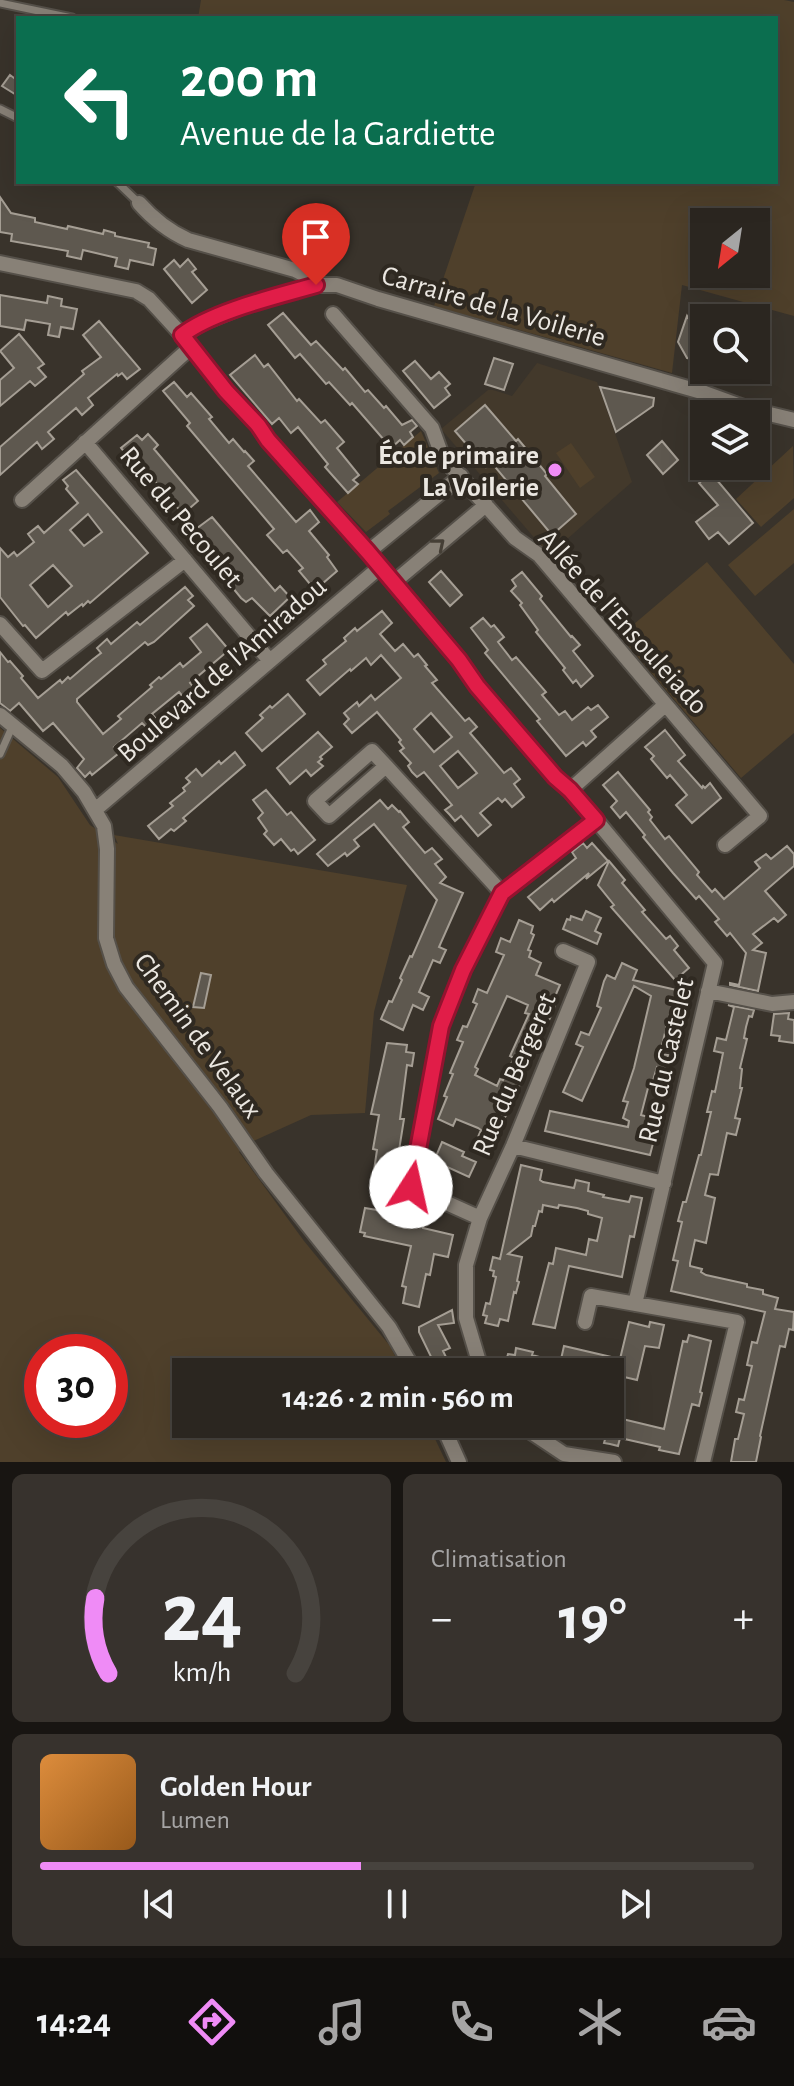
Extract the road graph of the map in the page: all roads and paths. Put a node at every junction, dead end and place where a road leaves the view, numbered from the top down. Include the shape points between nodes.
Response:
1 (0, 3) edge
2 (62, 16) edge
3 (119, 184) edge
4 (139, 203) joint
5 (0, 263) edge
6 (316, 285) junction
7 (333, 314) dead end
8 (187, 341) junction
9 (794, 420) edge
10 (85, 442) junction
11 (461, 476) junction
12 (22, 500) dead end
13 (486, 505) junction
14 (368, 552) junction
15 (185, 560) junction
16 (380, 567) junction
17 (393, 583) junction
18 (0, 624) edge
19 (270, 661) junction
20 (665, 705) junction
21 (0, 715) edge
22 (13, 725) junction
23 (0, 754) edge
24 (386, 766) junction
25 (570, 790) junction
26 (95, 810) junction
27 (596, 820) junction
28 (725, 845) dead end
29 (502, 893) junction
30 (563, 951) dead end
31 (708, 991) junction
32 (794, 1002) edge
33 (513, 1146) junction
34 (664, 1183) junction
35 (480, 1218) junction
36 (635, 1304) junction
37 (585, 1322) dead end
38 (407, 1358) edge
39 (478, 1358) edge
40 (448, 1438) edge
41 (540, 1438) edge
42 (459, 1462) edge
43 (614, 1462) edge
44 (703, 1462) edge

1 - 2 lane
3 - 4 lane
4 - 6 street via 153,219 188,240 295,270
5 - 8 street via 136,291
6 - 8 street, Carraire de la Voilerie via 202,323
6 - 9 street, Carraire de la Voilerie via 337,285
7 - 11 street, Allée de l'Ensouleiado via 432,428 441,453
8 - 10 street, Carraire de la Voilerie
8 - 14 street
10 - 12 street, Carraire de la Voilerie
10 - 15 street, Rue du Pecoulet
11 - 13 street, Allée de l'Ensouleiado
11 - 14 street
17 -> 13 street
13 - 20 street, Allée de l'Ensouleiado via 550,569
14 - 16 street
15 - 18 street via 42,671
15 - 19 street, Rue du Pecoulet
16 - 17 street
16 - 19 street, Boulevard de l'Amiradou
17 - 25 street
19 - 26 street, Boulevard de l'Amiradou
20 - 25 street
20 - 28 street, Allée de l'Ensouleiado via 760,816
21 - 22 street, Chemin de Velaux
22 - 23 lane
22 - 26 street, Chemin de Velaux via 62,766
24 - 24 street via 372,751 315,801 329,816
24 - 29 street
25 - 27 street
26 - 38 street, Chemin de Velaux via 107,849 106,938 126,987 389,1327
27 - 29 street
27 - 31 street, Rue du Castelet via 715,963
29 - 35 street via 441,1026 411,1187
30 - 33 street, Rue du Bergeret via 588,962
31 - 32 street via 772,1004
31 - 34 street, Rue du Castelet
33 - 34 street
33 - 35 street, Rue du Bergeret
34 - 36 street, Rue du Castelet
35 - 39 street, Rue du Bergeret via 466,1265 466,1318
36 - 37 street via 591,1296
36 - 44 street via 737,1322
40 - 42 street
41 - 43 street via 564,1454

